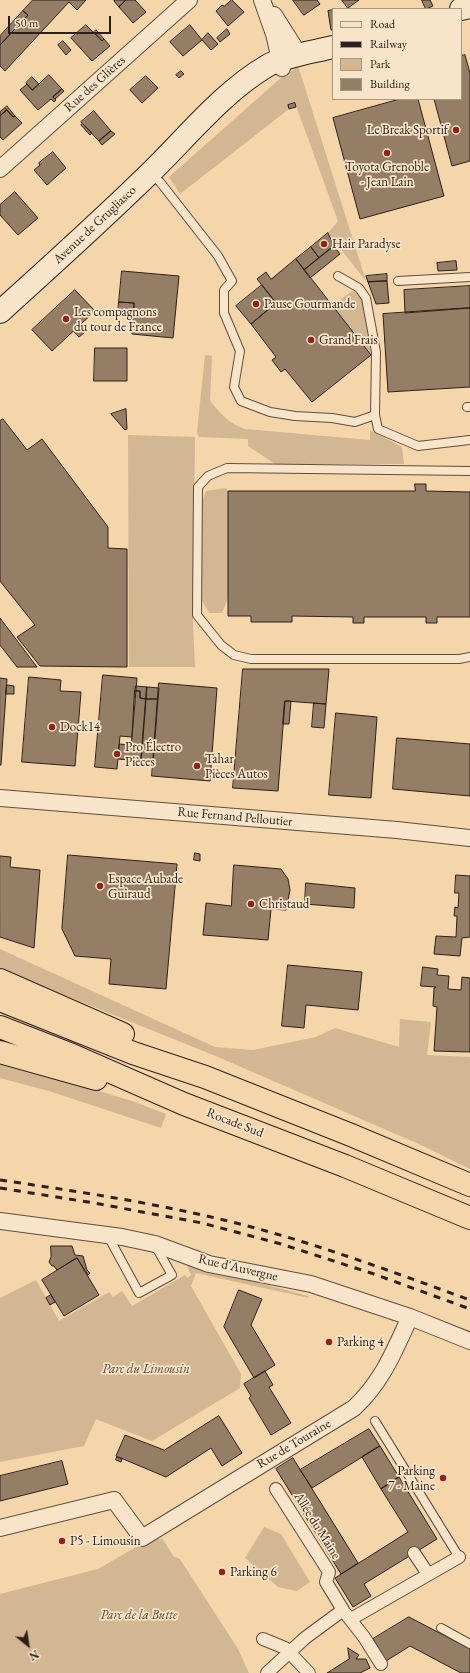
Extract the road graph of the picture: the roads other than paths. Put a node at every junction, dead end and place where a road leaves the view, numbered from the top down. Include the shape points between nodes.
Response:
1 (190, 0) edge
2 (263, 0) edge
3 (332, 47) edge
4 (287, 61) junction
5 (0, 169) edge
6 (149, 174) junction
7 (338, 276) dead end
8 (470, 277) edge
9 (398, 281) dead end
10 (0, 312) edge
11 (375, 415) junction
12 (470, 440) edge
13 (470, 471) edge
14 (470, 657) edge
15 (0, 798) edge
16 (470, 838) edge
17 (0, 980) edge
18 (0, 1000) edge
19 (0, 1027) edge
20 (0, 1052) edge
21 (204, 1077) junction
22 (184, 1104) junction
23 (470, 1185) edge
24 (470, 1218) edge
25 (0, 1221) edge
26 (107, 1235) junction
27 (155, 1244) junction
28 (410, 1317) junction
29 (470, 1341) edge
30 (375, 1421) dead end
31 (276, 1489) dead end
32 (0, 1528) edge
33 (414, 1553) dead end
34 (459, 1557) joint
35 (428, 1574) junction
36 (343, 1610) junction
37 (351, 1619) junction
38 (441, 1628) dead end
39 (263, 1639) dead end
40 (470, 1644) edge
41 (290, 1649) junction
42 (381, 1664) dead end
43 (267, 1673) edge
44 (310, 1673) edge

1 - 5 street, Rue des Glières
2 - 4 street
3 - 4 main road, Avenue de Grugliasco
4 - 6 main road, Avenue de Grugliasco via 266,66 245,81 214,108
6 - 10 main road, Avenue de Grugliasco
6 - 11 lane via 160,182 218,256 232,281 224,290 224,313 240,351 234,387 241,401 270,412 295,416 355,422
7 - 11 lane via 359,288 366,298 376,352
8 - 9 lane
11 - 12 lane via 378,429 418,446
13 - 14 lane via 227,468 208,476 198,487 197,615 221,645 234,655 251,659
15 - 16 street, Rue Fernand Pelloutier
17 - 21 highway via 181,1058
18 - 21 highway via 133,1053
19 - 22 highway, Rocade Sud
20 - 22 highway
21 - 23 highway
22 - 24 highway, Rocade Sud via 345,1166
25 - 26 street, Rue d'Auvergne
26 - 27 street, Rue d'Auvergne
26 - 27 lane via 139,1293 172,1275
27 - 28 street, Rue d'Auvergne via 209,1264 311,1284
28 - 29 street, Rue d'Auvergne
28 - 32 street, Rue de Touraine via 383,1374 367,1396 354,1408 142,1538 114,1500
30 - 34 lane
31 - 36 street, Allée du Maine via 329,1572 326,1582
33 - 35 street
34 - 35 street
35 - 37 street
36 - 37 street, Allée du Maine
36 - 41 street
37 - 42 street, Allée du Maine
38 - 40 lane
39 - 41 street
41 - 43 street
41 - 44 street

